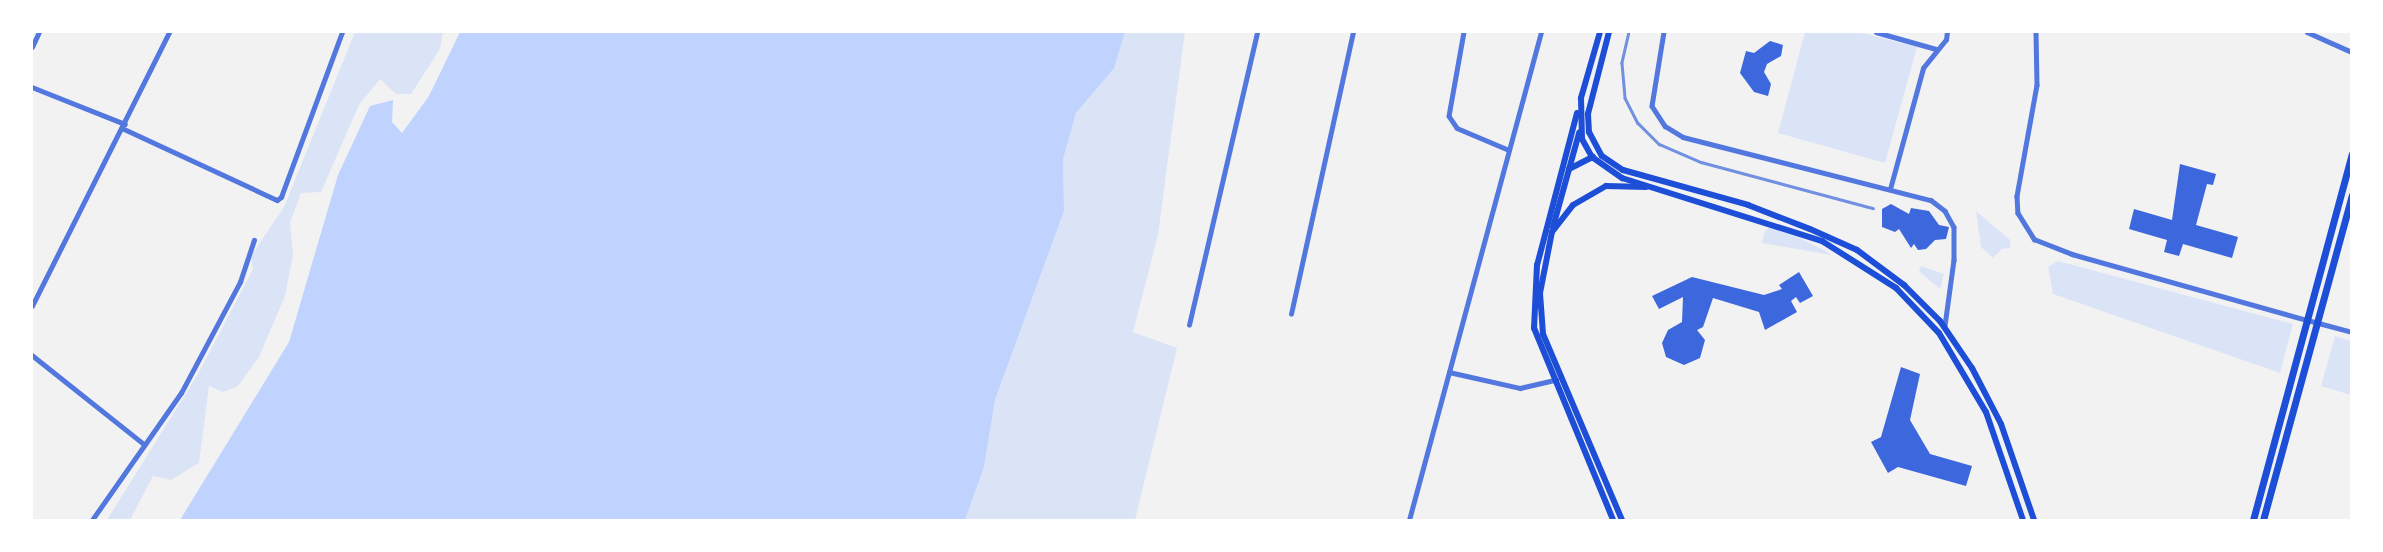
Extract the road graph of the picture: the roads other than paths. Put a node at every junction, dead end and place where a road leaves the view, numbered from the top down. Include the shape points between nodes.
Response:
1 (39, 32) edge
2 (169, 32) edge
3 (342, 32) edge
4 (1257, 32) edge
5 (1353, 32) edge
6 (1464, 32) edge
7 (1541, 32) edge
8 (1600, 32) edge
9 (1609, 32) edge
10 (1664, 32) edge
11 (1876, 32) edge
12 (1947, 32) edge
13 (2036, 32) edge
14 (2306, 32) edge
15 (32, 47) edge
16 (1936, 49) junction
17 (2351, 52) edge
18 (32, 88) edge
19 (1581, 98) junction
20 (1590, 100) junction
21 (123, 126) junction
22 (1580, 129) junction
23 (1509, 150) junction
24 (2351, 154) edge
25 (1602, 156) junction
26 (1592, 157) junction
27 (1569, 169) junction
28 (1560, 181) junction
29 (1657, 188) junction
30 (1890, 189) junction
31 (2351, 195) edge
32 (1552, 232) junction
33 (254, 240) dead end
34 (32, 306) edge
35 (1291, 314) dead end
36 (2307, 320) junction
37 (2317, 323) junction
38 (1189, 325) dead end
39 (1945, 327) junction
40 (2351, 332) edge
41 (32, 355) edge
42 (1449, 372) junction
43 (1556, 380) junction
44 (145, 445) junction
45 (92, 520) edge
46 (1409, 520) edge
47 (1613, 520) edge
48 (1622, 520) edge
49 (2023, 520) edge
50 (2034, 520) edge
51 (2253, 520) edge
52 (2263, 520) edge

1 - 15 street
2 - 21 street
3 - 21 street via 281,197 271,200
4 - 38 street
5 - 35 street
6 - 23 street via 1449,116 1457,128
7 - 23 street
8 - 19 main road
9 - 20 main road
10 - 30 street via 1652,106 1665,126 1705,145
11 - 16 street
12 - 16 street
13 - 36 street via 2037,85 2017,196 2018,213 2034,239
14 - 17 street
16 - 30 street via 1923,68
18 - 21 street
19 - 22 main road
19 - 28 main road
20 - 22 main road
20 - 25 main road via 1589,132
21 - 34 street
22 - 26 main road
22 - 27 main road
23 - 42 street
24 - 36 main road
25 - 26 main road
25 - 39 main road via 1623,170 1748,205 1857,250 1905,285
26 - 27 main road
26 - 29 main road via 1610,173
27 - 28 main road
27 - 32 main road
28 - 43 main road via 1537,265 1533,309 1534,328
29 - 32 main road via 1597,189 1573,205
29 - 49 main road via 1822,241 1868,268 1916,306 1939,333 1986,412
30 - 39 street via 1931,200 1945,211 1954,227 1954,274
31 - 37 main road
32 - 43 main road via 1541,310
33 - 44 street via 240,282 181,393
36 - 37 street
36 - 51 main road
37 - 40 street
37 - 52 main road
39 - 50 main road via 1996,412
41 - 44 street
42 - 43 street via 1505,387
42 - 46 street
43 - 47 main road
43 - 48 main road
44 - 45 street

